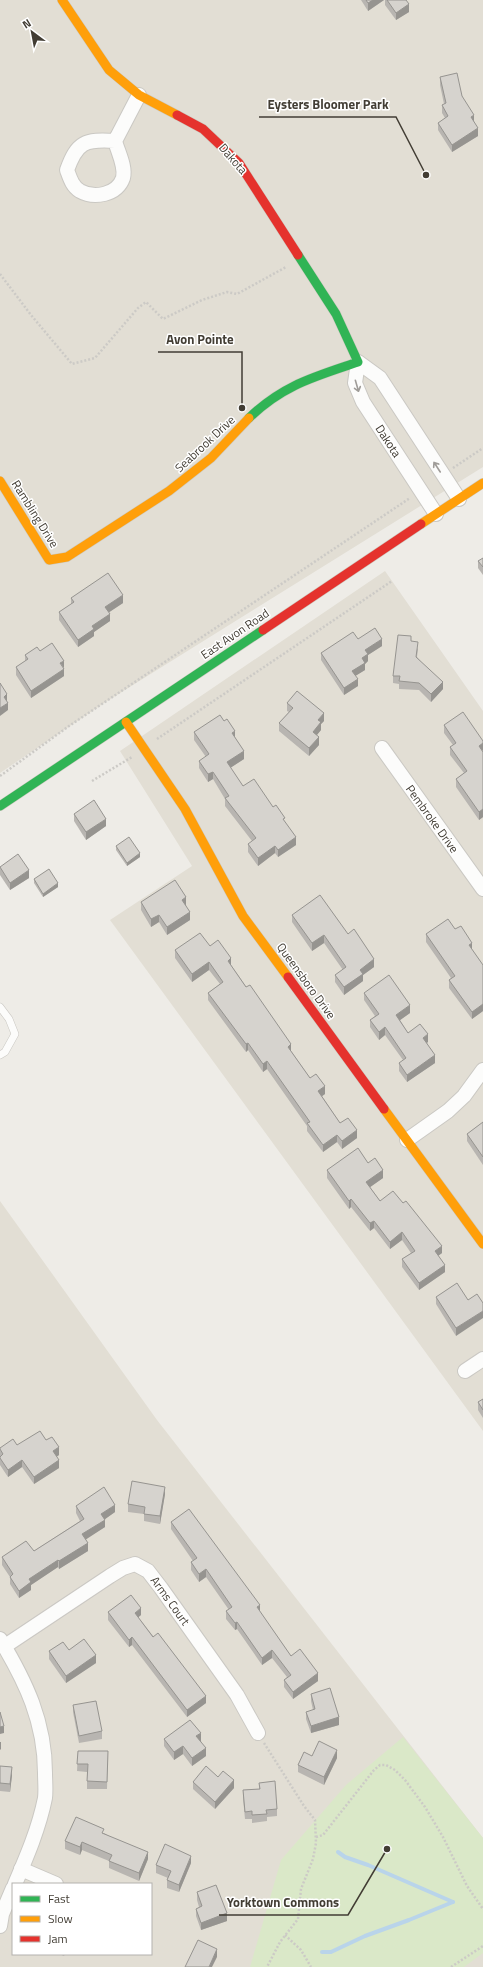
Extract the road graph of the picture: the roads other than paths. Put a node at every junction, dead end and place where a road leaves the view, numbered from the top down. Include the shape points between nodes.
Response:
1 (62, 0) edge
2 (139, 95) junction
3 (115, 141) junction
4 (358, 362) junction
5 (0, 481) edge
6 (483, 483) edge
7 (459, 499) junction
8 (436, 514) junction
9 (49, 560) joint
10 (126, 722) junction
11 (382, 748) dead end
12 (0, 806) edge
13 (483, 889) edge
14 (0, 1007) edge
15 (0, 1055) edge
16 (483, 1070) edge
17 (407, 1140) junction
18 (483, 1244) edge
19 (483, 1359) edge
20 (465, 1371) dead end
21 (2, 1643) edge
22 (258, 1733) road end
23 (21, 1868) junction
24 (15, 1883) edge
25 (54, 1883) edge
26 (12, 1890) edge
27 (0, 1926) edge

1 - 2 street, Dakota via 109,70
2 - 3 street
2 - 4 street, Dakota via 203,129 221,144 243,169 336,314
3 - 3 street via 86,142 77,148 67,170 71,182 80,191 104,195 116,187 122,178 123,167
7 -> 4 street, Dakota via 380,378
4 -> 8 street, Dakota via 355,383 363,402
4 - 9 street, Seabrook Drive via 302,382 276,395 253,414 202,466 180,483 67,557
5 - 9 street, Rambling Drive
6 - 7 street, East Avon Road
7 - 8 street, East Avon Road
8 - 10 street, East Avon Road
10 - 12 street, East Avon Road
10 - 17 street, Queensboro Drive via 185,809 243,916
11 - 13 street, Pembroke Drive
14 - 15 lane via 9,1019 15,1034 5,1052
16 - 17 street via 464,1096 448,1111
17 - 18 street, Queensboro Drive
19 - 20 street
21 - 22 street, Arms Court via 123,1568 135,1564 148,1571 161,1588 237,1694
21 - 23 street via 24,1681 38,1717 45,1750 45,1796 37,1830
23 - 24 street
23 - 25 street
26 - 27 street

